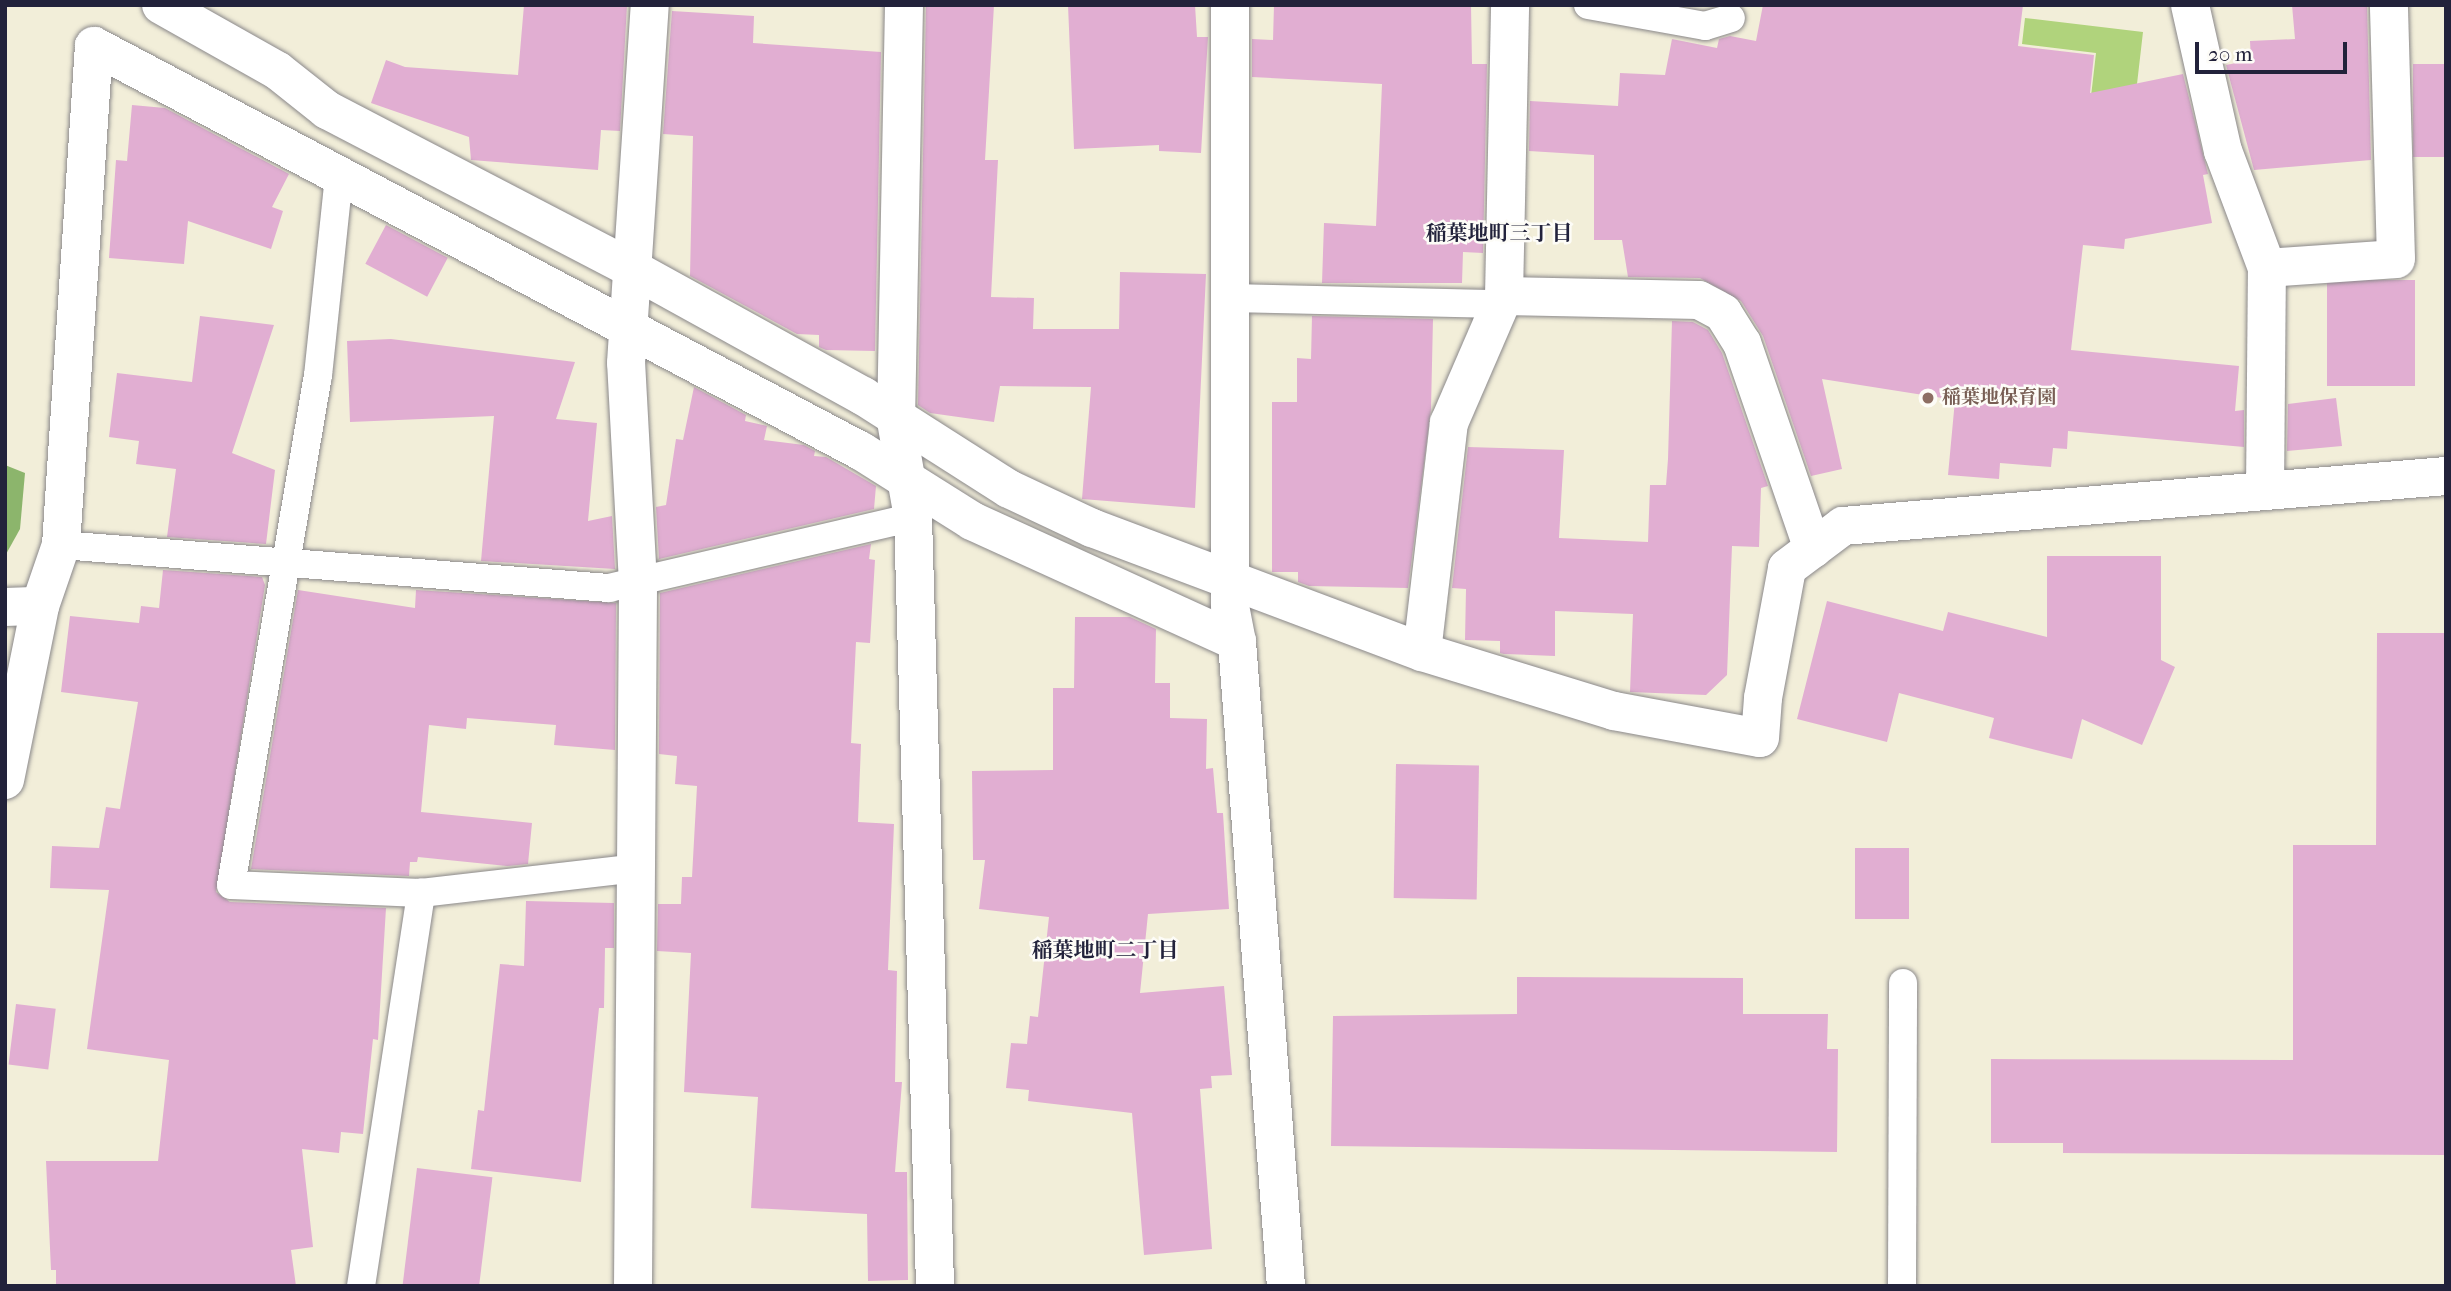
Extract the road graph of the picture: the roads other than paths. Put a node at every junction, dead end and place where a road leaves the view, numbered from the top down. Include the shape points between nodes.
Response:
1 (161, 5) edge
2 (650, 5) edge
3 (904, 5) edge
4 (1230, 5) edge
5 (1510, 5) edge
6 (1588, 5) edge
7 (2190, 5) edge
8 (2389, 5) edge
9 (1731, 18) dead end
10 (339, 176) junction
11 (631, 268) junction
12 (2267, 268) junction
13 (1230, 298) junction
14 (1502, 300) junction
15 (627, 326) junction
16 (896, 421) junction
17 (2446, 476) edge
18 (2265, 491) junction
19 (911, 500) junction
20 (61, 545) junction
21 (1813, 548) junction
22 (285, 565) junction
23 (1230, 580) junction
24 (638, 583) junction
25 (23, 607) edge
26 (1237, 642) junction
27 (1422, 652) junction
28 (5, 780) edge
29 (637, 868) junction
30 (421, 893) junction
31 (1903, 983) dead end
32 (361, 1286) edge
33 (633, 1286) edge
34 (935, 1286) edge
35 (1286, 1286) edge
36 (1902, 1286) edge

1 - 11 street via 278,71 327,110
2 - 11 street
3 - 16 street
4 - 13 street
5 - 14 street
6 - 9 lane via 1704,26
7 - 12 street via 2223,151
8 - 12 street via 2396,259
10 - 15 street
10 - 20 street via 94,46
10 - 22 lane via 318,375
11 - 15 street
11 - 16 street via 863,396
12 - 18 street
13 - 14 lane
13 - 23 street
14 - 21 street via 1699,300 1723,313 1742,343
14 - 27 street via 1449,423
15 - 19 street via 861,451
15 - 24 street
16 - 19 street
16 - 23 street via 1009,489 1092,528
17 - 18 street
18 - 21 street via 1843,526
19 - 24 lane
19 - 26 street via 972,521
19 - 34 street
20 - 22 lane
20 - 25 street
21 - 27 street via 1787,568 1760,738 1614,711
22 - 24 lane via 609,588
22 - 30 lane via 231,885
23 - 26 street
23 - 27 street
24 - 29 street
25 - 28 street
26 - 35 street
29 - 30 lane
29 - 33 street
30 - 32 lane
31 - 36 lane

